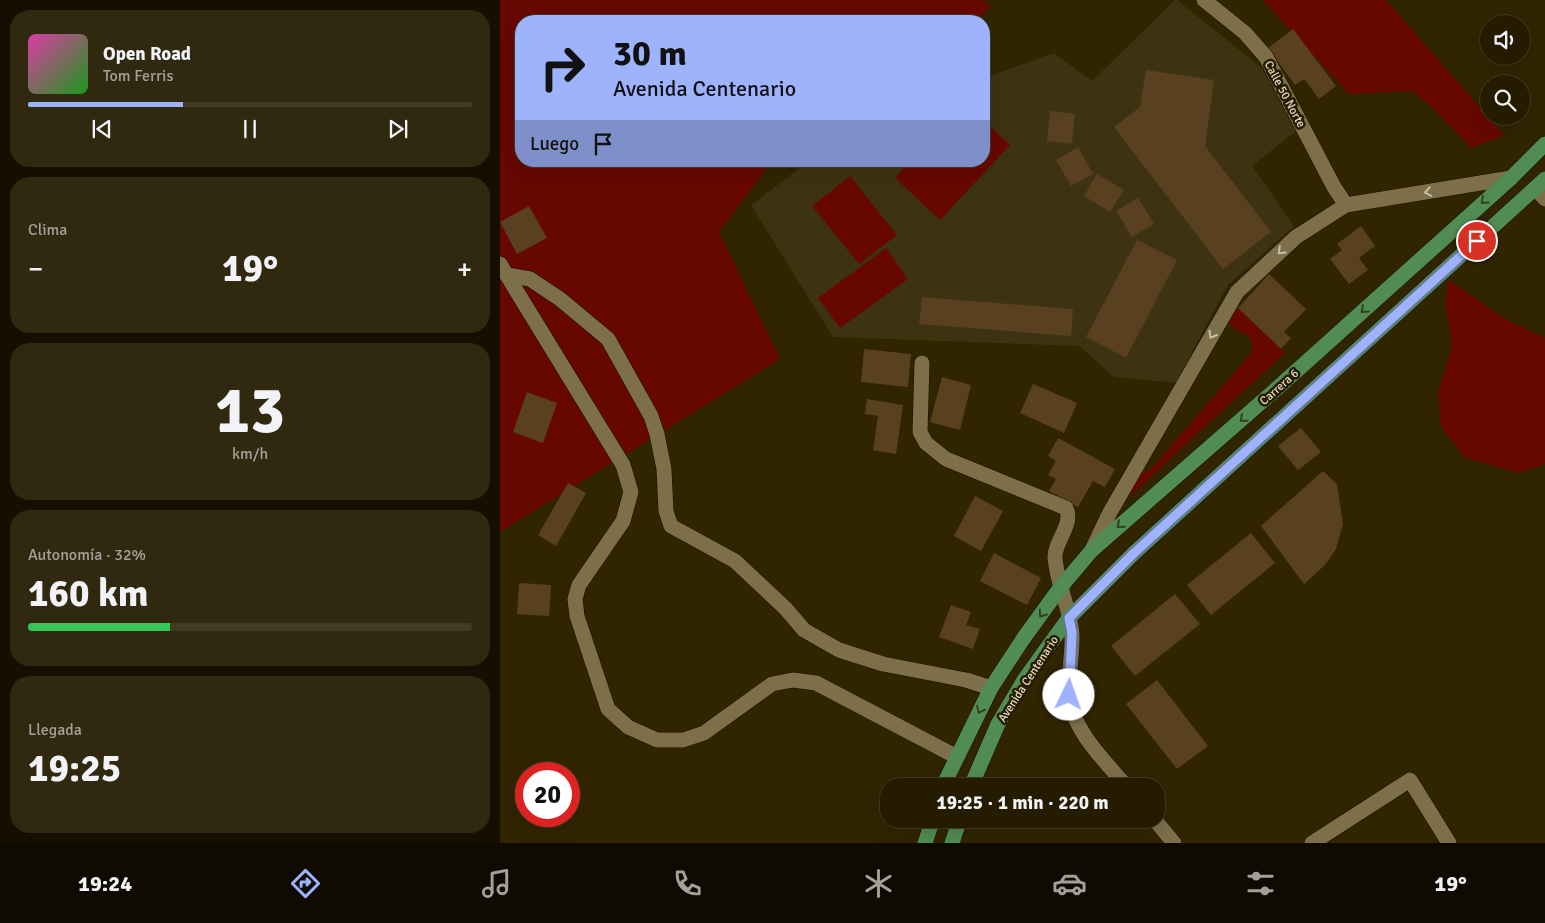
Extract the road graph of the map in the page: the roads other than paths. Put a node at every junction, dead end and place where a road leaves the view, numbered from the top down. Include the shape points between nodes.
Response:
1 (1204, 0) edge
2 (1545, 144) edge
3 (1511, 178) junction
4 (1542, 189) edge
5 (1346, 206) junction
6 (503, 270) edge
7 (922, 363) dead end
8 (1092, 550) junction
9 (1060, 588) junction
10 (1069, 618) junction
11 (991, 688) junction
12 (957, 757) junction
13 (947, 778) edge
14 (974, 778) edge
15 (1119, 778) edge
16 (930, 828) edge
17 (957, 828) edge
18 (1162, 828) edge
19 (925, 843) edge
20 (952, 843) edge
21 (1174, 843) edge
22 (1312, 843) edge
23 (1449, 843) edge

1 - 5 street, Calle 50 Norte via 1245,33 1266,57
2 - 3 main road, Carrera 6
3 -> 5 street
3 -> 8 main road, Carrera 6
4 - 10 main road, Avenida Centenario via 1133,554
5 -> 8 street via 1296,237 1237,292 1109,514
6 - 11 street via 530,279 608,339 651,416 664,469 666,511 671,526 736,561 804,630 838,650 883,664
6 - 12 street via 622,466 631,492 623,521 579,585 575,599 577,616 608,709 628,727 657,740 683,740 704,733 772,684 793,680 816,683
7 - 9 street via 920,432 926,443 946,459 1066,508 1068,517 1055,554
8 - 9 main road, Carrera 6
9 - 10 street
9 -> 11 main road, Carrera 6
10 - 14 main road, Avenida Centenario via 1024,680 998,724
10 - 15 street via 1072,633 1069,695 1076,720 1084,735
11 -> 12 main road, Carrera 6
12 - 13 main road, Carrera 6
16 - 19 main road
17 - 20 main road
18 - 21 street
22 - 23 street via 1410,780

